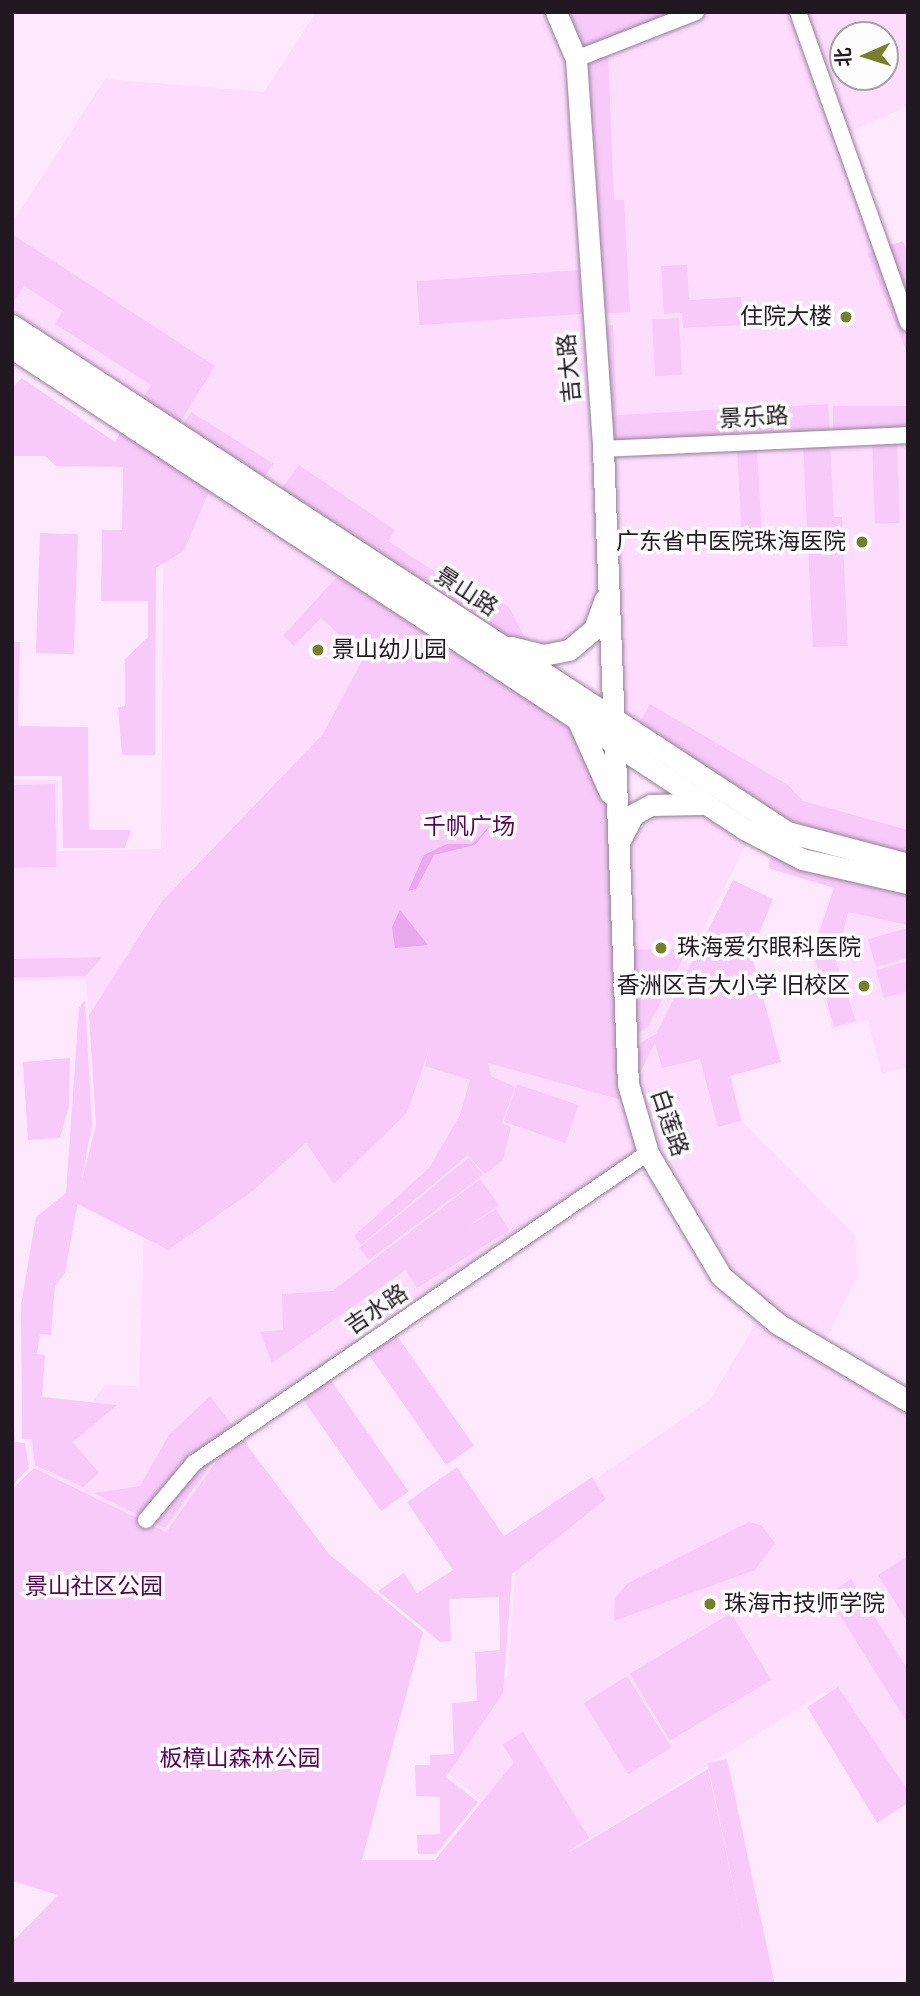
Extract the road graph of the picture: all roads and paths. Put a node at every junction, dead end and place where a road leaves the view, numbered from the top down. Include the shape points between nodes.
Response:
1 (556, 12) edge
2 (695, 12) edge
3 (798, 12) edge
4 (576, 59) junction
5 (908, 323) edge
6 (12, 325) edge
7 (12, 348) edge
8 (908, 435) edge
9 (603, 449) junction
10 (609, 580) junction
11 (491, 640) junction
12 (578, 720) junction
13 (615, 723) junction
14 (616, 745) junction
15 (706, 805) junction
16 (620, 840) junction
17 (908, 864) edge
18 (908, 883) edge
19 (648, 1153) junction
20 (908, 1401) edge
21 (146, 1520) dead end

1 - 4 main road, 吉大路
2 - 4 street
3 - 5 street
4 - 9 main road, 吉大路
6 - 11 main road, 景山路
7 - 12 main road, 景山路
8 - 9 street, 景乐路
9 - 10 main road, 吉大路
10 - 11 main road via 600,618 579,645 543,655
10 - 13 main road, 吉大路
11 - 13 main road, 景山路
12 - 14 main road, 景山路
12 - 16 main road via 606,774
13 - 14 main road, 吉大路
13 - 17 main road, 景山路 via 787,832
14 - 15 main road, 景山路
14 - 16 main road, 白莲路
15 - 16 main road via 673,800 650,805 634,814
15 - 18 main road, 景山路 via 802,859
16 - 19 main road, 白莲路 via 628,1084
19 - 20 main road, 白莲路 via 680,1215 722,1276 750,1304
19 - 21 street, 吉水路 via 204,1455

